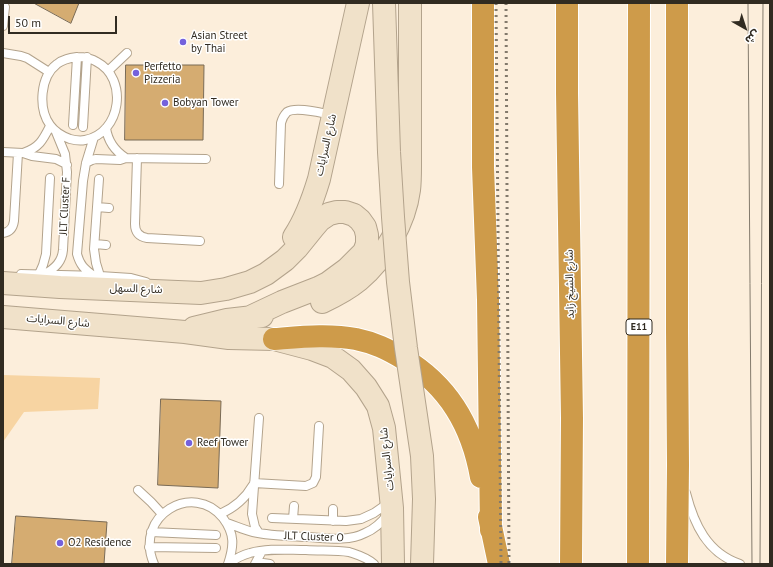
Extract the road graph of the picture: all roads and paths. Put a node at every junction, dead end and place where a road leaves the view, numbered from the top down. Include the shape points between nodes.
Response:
1 (3, 3) edge
2 (358, 3) edge
3 (384, 3) edge
4 (410, 3) edge
5 (483, 3) edge
6 (567, 3) edge
7 (639, 3) edge
8 (677, 3) edge
9 (3, 26) edge
10 (3, 53) edge
11 (127, 53) dead end
12 (77, 56) junction
13 (87, 57) junction
14 (108, 71) junction
15 (49, 72) junction
16 (334, 115) junction
17 (73, 125) dead end
18 (83, 127) dead end
19 (106, 128) junction
20 (53, 129) junction
21 (94, 137) junction
22 (3, 152) edge
23 (21, 153) junction
24 (126, 158) junction
25 (138, 158) junction
26 (206, 159) dead end
27 (86, 163) junction
28 (67, 165) junction
29 (50, 178) dead end
30 (99, 179) dead end
31 (279, 184) dead end
32 (97, 207) junction
33 (108, 208) dead end
34 (3, 233) edge
35 (38, 240) dead end
36 (47, 241) junction
37 (200, 241) dead end
38 (95, 244) junction
39 (106, 245) dead end
40 (41, 274) junction
41 (266, 274) junction
42 (97, 276) junction
43 (6, 277) edge
44 (167, 291) junction
45 (3, 317) edge
46 (248, 318) junction
47 (185, 332) junction
48 (274, 338) junction
49 (259, 418) dead end
50 (319, 426) dead end
51 (678, 465) junction
52 (254, 483) junction
53 (138, 490) dead end
54 (391, 502) junction
55 (294, 506) dead end
56 (333, 509) dead end
57 (162, 514) junction
58 (220, 514) junction
59 (272, 518) dead end
60 (293, 519) junction
61 (333, 520) junction
62 (227, 523) junction
63 (491, 530) junction
64 (151, 532) junction
65 (259, 533) junction
66 (216, 535) dead end
67 (149, 547) junction
68 (216, 548) dead end
69 (262, 551) junction
70 (154, 564) edge
71 (228, 564) edge
72 (263, 564) edge
73 (374, 564) edge
74 (393, 564) edge
75 (422, 564) edge
76 (499, 564) edge
77 (570, 564) edge
78 (638, 564) edge
79 (677, 564) edge
80 (740, 564) edge

1 - 9 lane
2 - 16 main road, شارع السرايات
3 - 75 main road, bridge via 393,224 406,348 422,456
4 - 46 main road, شارع السرايات via 409,191 392,240 359,280 338,294 315,305 290,312
5 - 63 highway via 483,174 488,300
6 - 77 highway, شارع الشيخ زايد via 572,418
7 - 78 highway, E11
8 - 51 highway
10 - 15 lane via 27,58
11 - 14 lane
12 - 13 lane
12 - 15 lane via 57,64
12 - 17 lane
13 - 14 lane via 99,62
13 - 18 lane
14 - 19 lane via 116,88 117,104 111,122
15 - 20 lane, JLT Cluster F via 42,93 43,109
16 - 31 lane via 292,110 283,117
16 - 41 main road, شارع السرايات via 311,205 299,230
19 - 21 lane
19 - 24 lane via 112,146
20 - 21 lane via 74,140
20 - 23 lane via 38,146
20 - 28 lane, JLT Cluster F via 65,154
21 - 27 lane, JLT Cluster F
22 - 23 lane
23 - 28 lane via 60,160
23 - 34 lane via 13,226
24 - 25 lane
24 - 27 lane via 96,159
25 - 26 lane
25 - 37 lane via 136,232 147,238
27 - 42 lane, JLT Cluster F via 77,254 82,266
28 - 40 lane, JLT Cluster F via 62,256 56,267
29 - 36 lane via 45,204
30 - 32 lane
32 - 33 lane
32 - 38 lane
35 - 36 lane
36 - 40 lane
38 - 39 lane
38 - 42 lane
40 - 42 lane
40 - 43 lane
41 - 44 main road, شارع السهل via 226,289 201,293
41 - 46 main road via 285,260 320,220 329,214 350,213 365,227 367,244 364,252 347,269 318,288
42 - 44 lane via 141,280
43 - 44 main road, شارع السهل via 60,286
45 - 47 main road, شارع السرايات
46 - 47 main road, شارع السرايات via 209,324
47 - 48 main road, شارع السرايات via 229,338
48 - 54 main road, شارع السرايات via 332,357 351,370 366,386 378,406 384,428
48 - 63 highway via 331,336 368,342 396,354 439,386 468,429 474,445
49 - 52 lane
50 - 52 lane via 316,477 313,483 306,486
51 - 79 highway
51 - 80 lane via 697,527 718,552 732,562
52 - 58 lane via 238,504
52 - 65 lane via 252,514
53 - 57 lane
54 - 61 lane via 361,519
54 - 65 lane, JLT Cluster O via 385,518 376,527 351,538
54 - 74 main road, شارع السرايات
55 - 60 lane
56 - 61 lane
57 - 58 lane, JLT Cluster O via 180,504 191,503 201,504
57 - 64 lane, JLT Cluster O
58 - 62 lane, JLT Cluster O
59 - 60 lane
60 - 61 lane
62 - 65 lane, JLT Cluster O
62 - 71 lane, JLT Cluster O via 232,536 232,551
63 - 76 highway
64 - 66 lane
64 - 67 lane, JLT Cluster O
67 - 68 lane
67 - 70 lane, JLT Cluster O
69 - 71 lane, JLT Cluster O via 249,553
69 - 72 lane
69 - 73 lane, JLT Cluster O via 347,552 367,558

